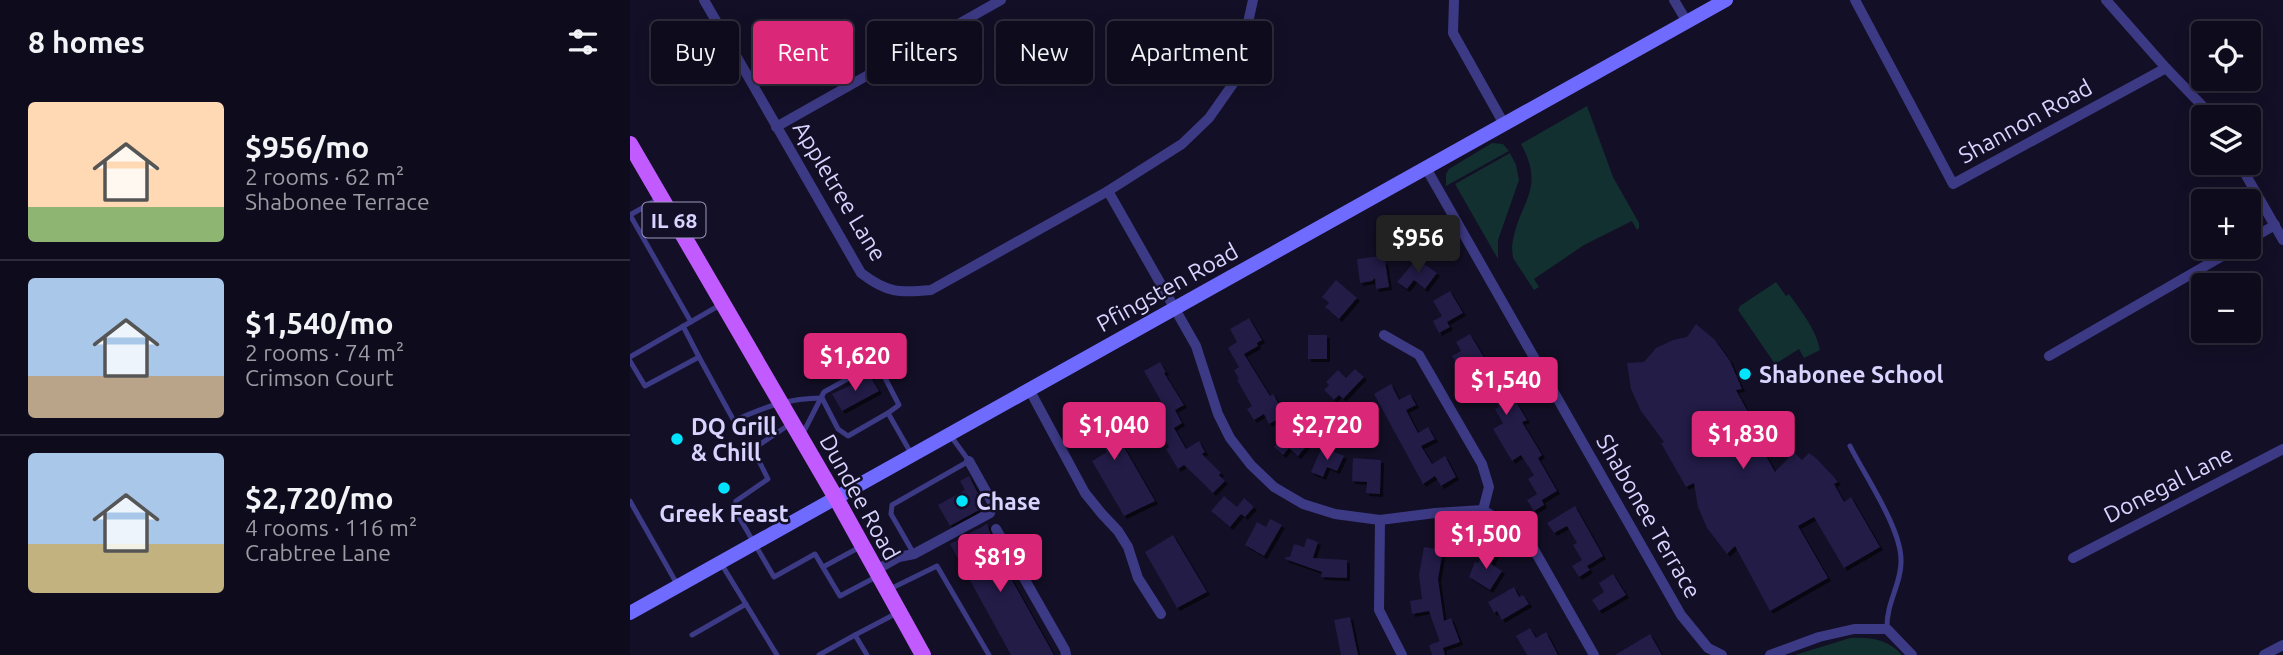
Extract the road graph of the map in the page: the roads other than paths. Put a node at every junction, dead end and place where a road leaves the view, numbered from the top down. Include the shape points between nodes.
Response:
1 (704, 0) edge
2 (1001, 0) edge
3 (1253, 0) edge
4 (1454, 0) edge
5 (1674, 0) edge
6 (1726, 0) edge
7 (1855, 0) edge
8 (2106, 0) edge
9 (1687, 22) junction
10 (2165, 68) junction
11 (2201, 105) edge
12 (1504, 124) junction
13 (776, 127) junction
14 (630, 144) edge
15 (1426, 168) junction
16 (2246, 175) edge
17 (1108, 191) junction
18 (660, 197) junction
19 (2275, 225) junction
20 (2261, 233) edge
21 (2283, 240) edge
22 (2217, 259) edge
23 (723, 303) junction
24 (1175, 308) junction
25 (691, 322) junction
26 (683, 326) junction
27 (1384, 335) dead end
28 (2049, 356) dead end
29 (699, 357) junction
30 (630, 359) edge
31 (1029, 389) junction
32 (822, 398) junction
33 (780, 402) junction
34 (888, 413) junction
35 (792, 423) junction
36 (950, 434) junction
37 (801, 438) junction
38 (1850, 446) dead end
39 (2283, 449) edge
40 (912, 455) junction
41 (969, 461) junction
42 (836, 498) junction
43 (630, 501) edge
44 (1483, 510) junction
45 (1380, 520) junction
46 (996, 529) dead end
47 (754, 544) junction
48 (863, 546) junction
49 (914, 554) junction
50 (2073, 558) dead end
51 (721, 562) junction
52 (823, 567) junction
53 (877, 573) junction
54 (678, 586) junction
55 (887, 590) junction
56 (746, 604) junction
57 (899, 612) junction
58 (630, 613) edge
59 (1161, 614) dead end
60 (1887, 629) junction
61 (692, 635) dead end
62 (855, 635) junction
63 (2283, 645) edge
64 (777, 655) edge
65 (819, 655) edge
66 (867, 655) edge
67 (923, 655) edge
68 (989, 655) edge
69 (1066, 655) edge
70 (1402, 655) edge
71 (1594, 655) edge
72 (1723, 655) edge
73 (1770, 655) edge
74 (1912, 655) edge
75 (2264, 655) edge

1 - 13 street, Appletree Lane
2 - 13 street
3 - 17 street, Appletree Lane via 1235,81 1209,118 1182,144
4 - 12 street via 1453,33
5 - 9 street
6 - 9 main road, Pfingsten Road
7 - 10 street, Shannon Road via 1953,184
8 - 10 street
9 - 12 main road, Pfingsten Road
10 - 11 street
12 - 15 main road, Pfingsten Road
13 - 17 street, Appletree Lane via 861,273 879,287 905,293 932,290
14 - 18 main road, Dundee Road / IL 68
15 - 24 main road, Pfingsten Road
15 - 72 street, Shabonee Terrace via 1681,615 1708,649
16 - 19 street
17 - 24 street
18 - 23 main road, Dundee Road / IL 68
18 - 25 lane via 630,215
19 - 20 street
19 - 21 street
22 - 28 street
23 - 25 lane
23 - 33 main road, Dundee Road / IL 68
24 - 31 main road, Pfingsten Road
24 - 45 street via 1196,346 1218,414 1251,465 1303,504
25 - 26 lane
26 - 29 lane
26 - 30 lane
27 - 44 street via 1419,355 1482,464 1489,487
29 - 30 lane via 645,386
29 - 33 lane via 734,421
31 - 36 main road, Pfingsten Road
31 - 59 street via 1085,493 1128,547 1138,578
32 - 33 lane
32 - 34 lane via 838,429 849,436
32 - 34 lane via 824,392 869,367 877,368 899,405
32 - 37 lane
33 - 35 main road, Dundee Road / IL 68
34 - 40 lane
35 - 37 main road, Dundee Road / IL 68
35 - 47 lane via 755,447 768,480 736,501 734,509
36 - 40 main road, Pfingsten Road
36 - 41 lane
37 - 42 main road, Dundee Road / IL 68
38 - 60 lane via 1897,536 1901,561 1887,611
39 - 50 street, Donegal Lane
40 - 42 main road, Pfingsten Road
41 - 49 lane via 892,505 891,514
41 - 49 street via 993,504 990,513
42 - 47 main road, Pfingsten Road
42 - 48 main road, Dundee Road / IL 68
43 - 54 lane
44 - 45 street
44 - 71 street via 1532,546
45 - 70 street via 1379,610
46 - 69 street
47 - 51 main road, Pfingsten Road
47 - 52 lane via 774,577 815,554
48 - 52 lane
48 - 53 main road, Dundee Road / IL 68
49 - 53 street via 899,557
51 - 54 main road, Pfingsten Road
51 - 56 lane
52 - 53 lane via 840,596
53 - 55 main road, Dundee Road / IL 68
54 - 58 main road, Pfingsten Road
55 - 57 main road, Dundee Road / IL 68
55 - 68 lane via 937,566
56 - 61 lane
56 - 64 lane
57 - 62 lane
57 - 67 main road, Dundee Road / IL 68
60 - 73 street via 1854,629
60 - 74 street
62 - 65 lane
62 - 66 lane
63 - 75 street

